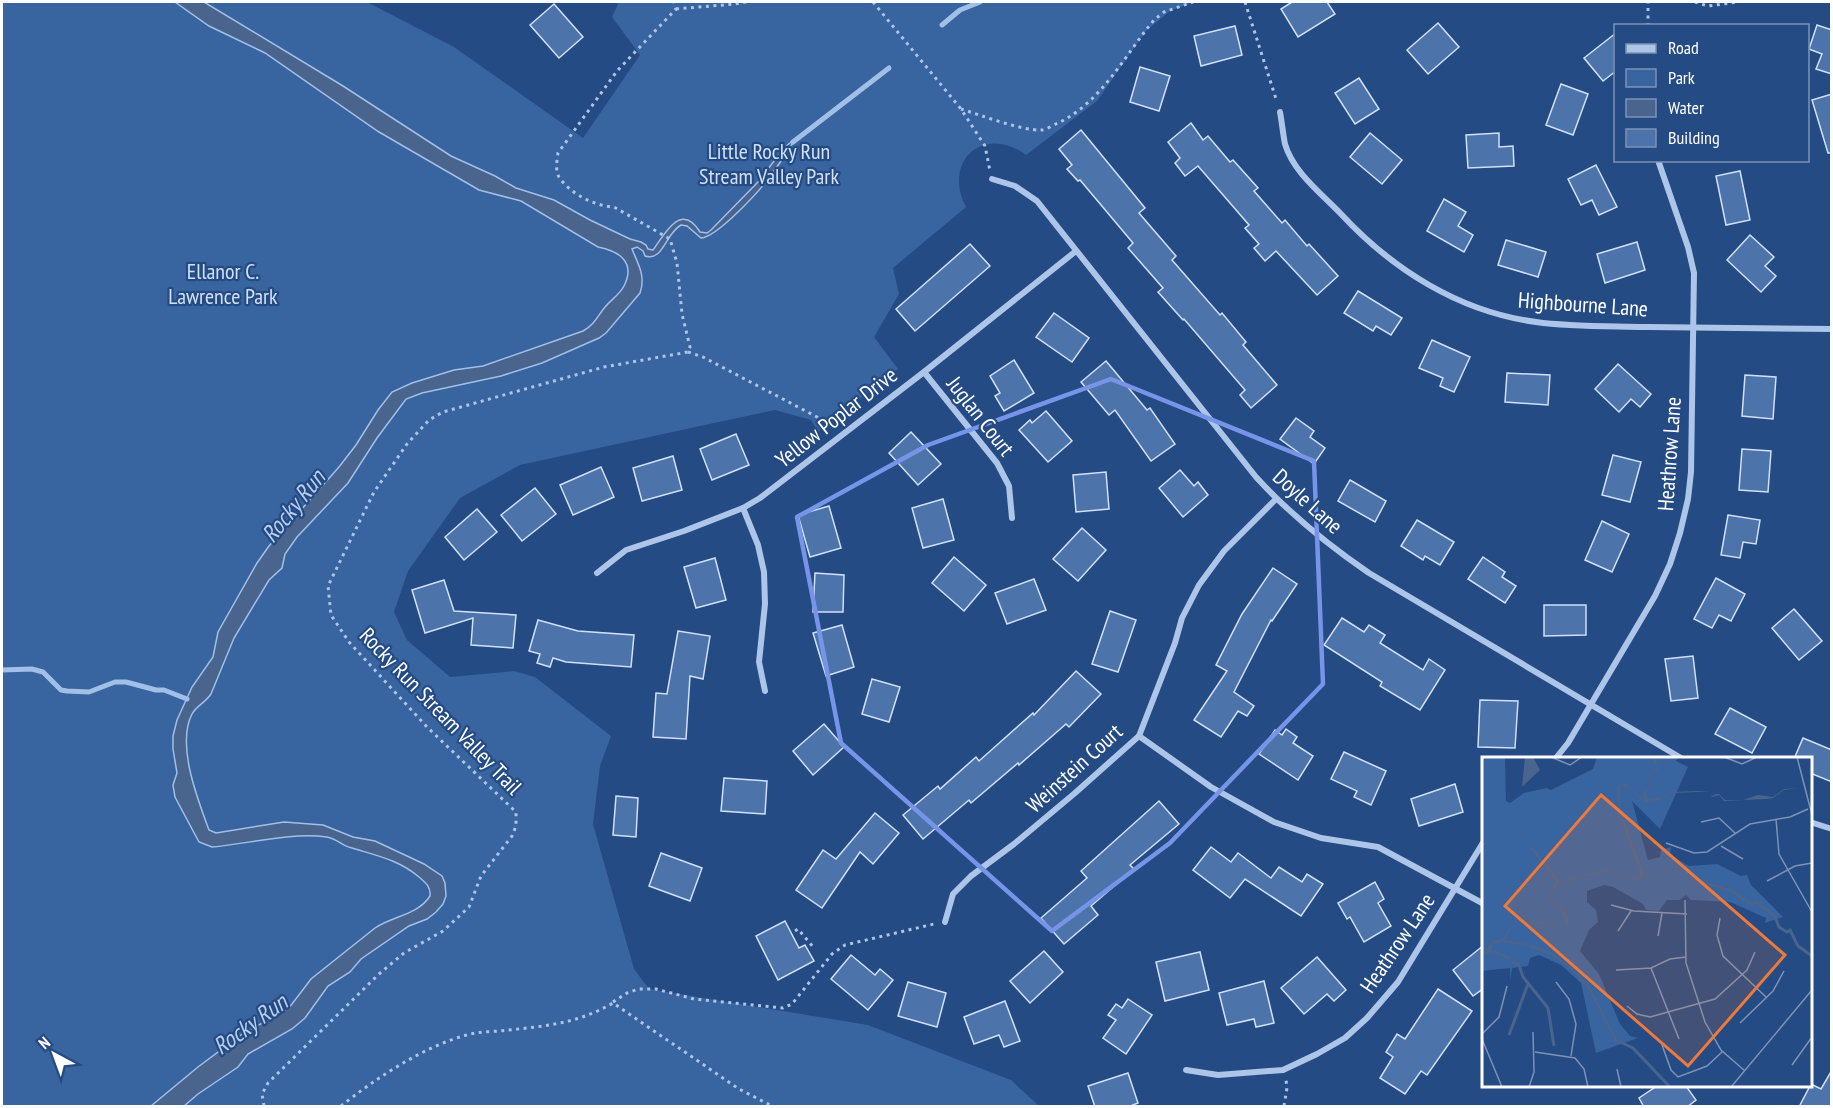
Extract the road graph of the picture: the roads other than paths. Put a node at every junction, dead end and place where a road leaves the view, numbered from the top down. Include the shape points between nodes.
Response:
1 (1281, 112) road end
2 (1659, 162) edge
3 (992, 179) road end
4 (1076, 251) junction
5 (1694, 328) junction
6 (1832, 329) edge
7 (924, 372) junction
8 (1276, 499) junction
9 (742, 508) junction
10 (1012, 518) dead end
11 (597, 573) dead end
12 (765, 691) dead end
13 (1590, 705) junction
14 (1138, 735) junction
15 (1558, 757) edge
16 (1678, 757) edge
17 (1812, 823) edge
18 (1832, 829) edge
19 (1482, 844) edge
20 (1456, 888) junction
21 (1482, 903) edge
22 (945, 922) road end
23 (1186, 1070) dead end

1 - 5 street, Highbourne Lane via 1286,145 1301,171 1375,248 1439,291 1488,311 1536,322
2 - 5 street, Heathrow Lane via 1694,273
3 - 4 street, Doyle Lane via 1015,186 1036,201
4 - 7 street, Yellow Poplar Drive
4 - 8 street, Doyle Lane
5 - 6 street, Highbourne Lane
5 - 13 street, Heathrow Lane via 1690,472 1680,533 1654,596
7 - 9 street, Yellow Poplar Drive via 794,474
7 - 10 street, Juglan Court via 998,463 1009,486
8 - 13 street, Doyle Lane via 1369,573
8 - 14 street, Weinstein Court via 1224,551 1199,585 1182,618
9 - 11 street, Yellow Poplar Drive via 626,550
9 - 12 street via 758,545 764,572 759,662
13 - 15 street, Heathrow Lane
13 - 16 street, Doyle Lane
14 - 20 street via 1211,787 1274,822 1322,838 1378,847
14 - 22 street, Weinstein Court via 1075,793 971,876 953,894
17 - 18 street
19 - 20 street, Heathrow Lane
20 - 21 street
20 - 23 street, Heathrow Lane via 1398,982 1345,1038 1283,1070 1218,1075

